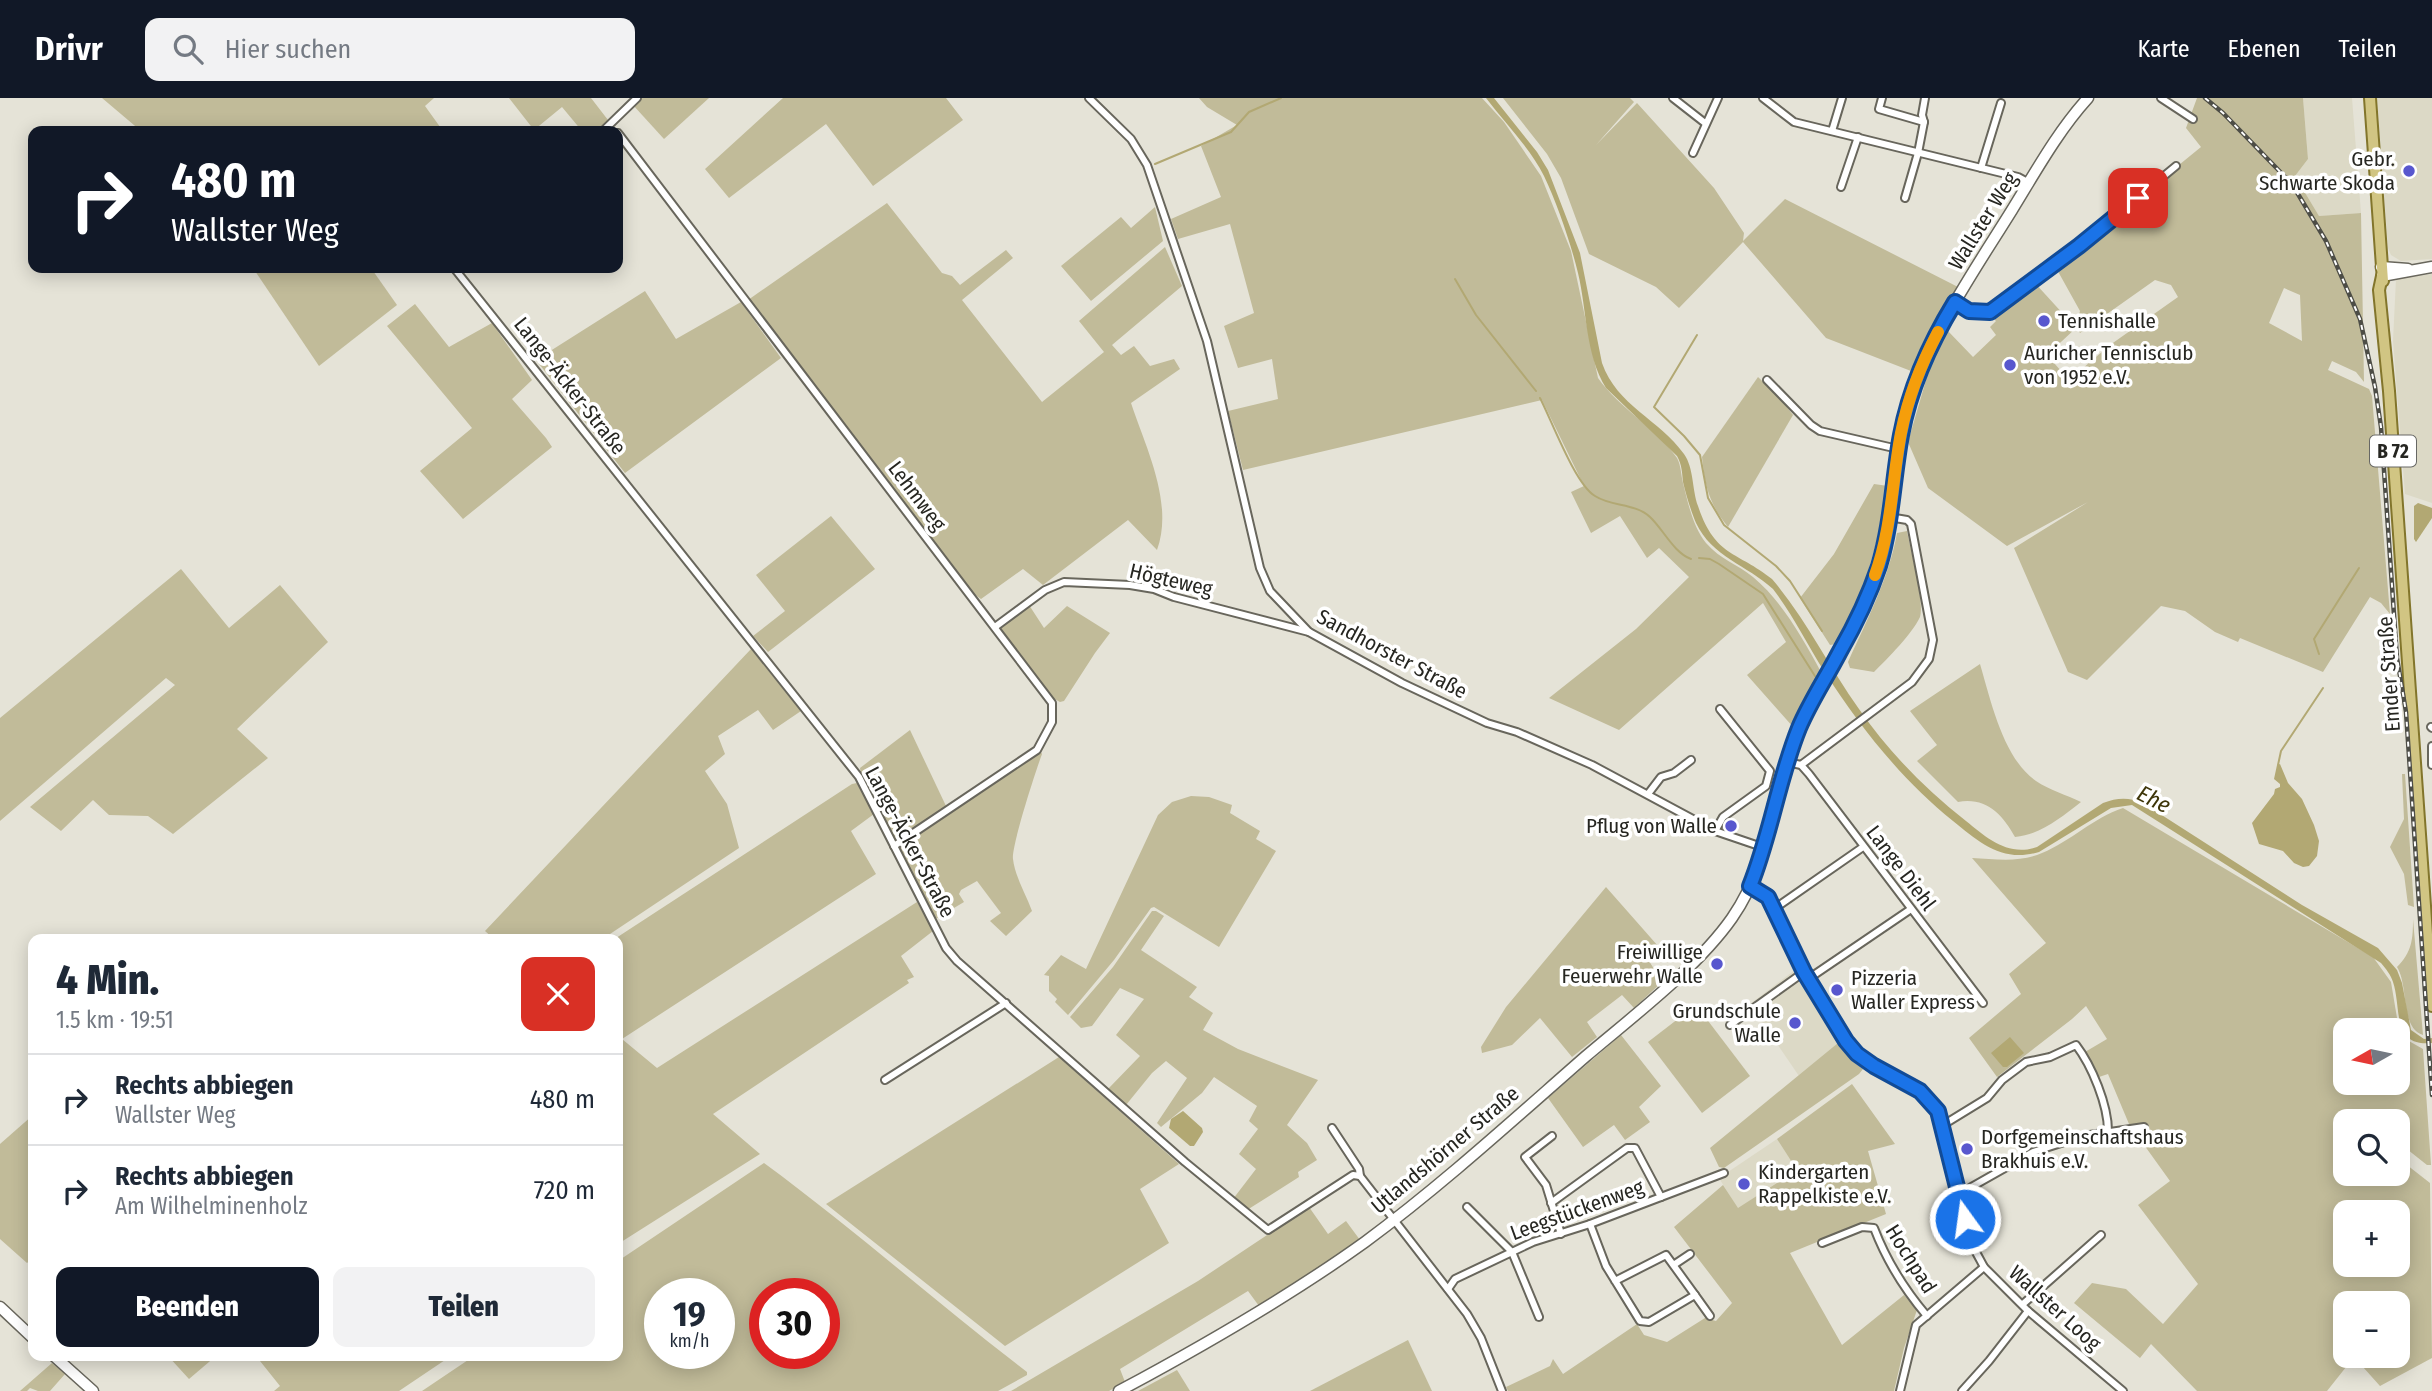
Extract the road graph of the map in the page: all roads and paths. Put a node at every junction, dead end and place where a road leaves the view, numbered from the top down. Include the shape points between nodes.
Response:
1 (636, 98) edge
2 (1089, 98) edge
3 (1673, 98) edge
4 (1718, 98) edge
5 (1763, 98) edge
6 (1842, 98) edge
7 (1882, 98) edge
8 (1925, 98) edge
9 (2088, 98) edge
10 (2161, 98) edge
11 (2370, 98) edge
12 (2001, 103) dead end
13 (2193, 118) dead end
14 (1924, 121) junction
15 (1705, 123) junction
16 (611, 124) joint
17 (609, 126) edge
18 (1832, 131) junction
19 (1858, 138) junction
20 (623, 140) edge
21 (1693, 153) dead end
22 (1918, 153) junction
23 (2176, 166) dead end
24 (1981, 168) junction
25 (2029, 183) junction
26 (1842, 187) dead end
27 (1905, 198) dead end
28 (2432, 267) edge
29 (2382, 272) junction
30 (458, 273) edge
31 (1955, 302) junction
32 (1767, 380) dead end
33 (1898, 449) junction
34 (1889, 517) junction
35 (995, 627) junction
36 (1309, 632) junction
37 (1720, 709) dead end
38 (2432, 746) edge
39 (1691, 760) dead end
40 (1787, 762) junction
41 (1801, 765) junction
42 (2432, 765) edge
43 (1648, 794) junction
44 (1715, 831) junction
45 (894, 846) junction
46 (1863, 847) junction
47 (1765, 848) junction
48 (1750, 886) junction
49 (1774, 909) junction
50 (1911, 909) junction
51 (1806, 976) junction
52 (1006, 1003) junction
53 (1983, 1003) dead end
54 (2432, 1006) edge
55 (1730, 1025) dead end
56 (885, 1080) dead end
57 (1943, 1125) junction
58 (2144, 1127) dead end
59 (1332, 1128) dead end
60 (2108, 1131) junction
61 (1552, 1136) dead end
62 (1724, 1173) dead end
63 (1360, 1176) junction
64 (1959, 1194) junction
65 (1661, 1197) junction
66 (1552, 1203) junction
67 (1467, 1207) dead end
68 (1393, 1220) junction
69 (1590, 1224) junction
70 (1561, 1234) junction
71 (2101, 1235) dead end
72 (1822, 1243) dead end
73 (1512, 1252) junction
74 (1690, 1254) dead end
75 (1675, 1264) junction
76 (1984, 1267) junction
77 (1615, 1281) junction
78 (1448, 1289) junction
79 (1695, 1295) junction
80 (2023, 1304) junction
81 (0, 1307) edge
82 (2028, 1311) junction
83 (1710, 1316) dead end
84 (1539, 1317) dead end
85 (1927, 1317) junction
86 (28, 1333) edge
87 (60, 1361) edge
88 (93, 1391) edge
89 (1119, 1391) edge
90 (1502, 1391) edge
91 (1899, 1391) edge
92 (1962, 1391) edge
93 (2123, 1391) edge

1 - 16 street
2 - 36 street, Sandhorster Straße via 1131,139 1147,165 1207,341 1260,568 1270,591
3 - 15 street
4 - 15 street
5 - 18 street via 1794,122
6 - 18 street
7 - 14 street via 1879,109
8 - 14 street
9 - 25 street, Wallster Weg
10 - 13 street
11 - 29 main road, Emder Straße / B 72
12 - 24 street
14 - 22 street
15 - 21 street
16 - 17 street
18 - 19 street
19 - 22 street
19 - 26 street
20 - 35 street, Lehmweg
22 - 24 street
22 - 27 street
23 - 31 street via 1990,312 1969,311
24 - 25 street
25 - 31 street, Wallster Weg
28 - 29 street
29 - 54 main road, Emder Straße / B 72
30 - 45 street, Lange-Äcker-Straße via 851,766
31 - 33 street, Wallster Weg via 1918,376
32 - 33 street via 1820,431
33 - 34 street, Wallster Weg
34 - 40 street, Wallster Weg via 1870,590 1799,727
34 - 41 street via 1911,524 1933,640 1929,659 1920,674
35 - 36 street, Högteweg via 1063,582 1154,589
35 - 45 street, Lehmweg via 1052,703 1049,728 1029,756
36 - 43 street, Sandhorster Straße via 1402,683
37 - 44 street via 1770,771 1766,786 1723,817
38 - 42 street
39 - 43 street via 1661,777
40 - 41 street
40 - 47 street, Wallster Weg
41 - 46 street, Lange Diehl
43 - 44 street, Sandhorster Straße
44 - 47 street, Sandhorster Straße
45 - 52 street, Lange-Äcker-Straße via 946,948
46 - 49 street
46 - 50 street, Lange Diehl
47 - 48 street, Wallster Weg
48 - 49 street, Wallster Loog via 1768,897
48 - 68 street, Utlandshörner Straße via 1724,929 1686,969
49 - 51 street, Wallster Loog
50 - 51 street
50 - 53 street, Lange Diehl
51 - 55 street
51 - 57 street, Wallster Loog via 1857,1054 1920,1091 1938,1111
52 - 56 street
52 - 63 street, Lange-Äcker-Straße via 1268,1230 1353,1175
57 - 60 street via 1987,1098 2026,1062 2076,1045 2097,1083
57 - 64 street, Wallster Loog
58 - 60 street
59 - 63 street
60 - 64 street via 2033,1152
61 - 66 street via 1525,1157 1546,1185
62 - 65 street, Leegstückenweg
63 - 68 street
64 - 76 street, Wallster Loog via 1971,1243
65 - 66 street via 1632,1147
65 - 69 street, Leegstückenweg
66 - 70 street
67 - 73 street
68 - 78 street
68 - 89 street, Utlandshörner Straße via 1271,1304
69 - 70 street, Leegstückenweg
69 - 77 street
70 - 73 street, Leegstückenweg
71 - 80 street
72 - 85 street, Hochpad via 1862,1227 1874,1228 1905,1290
73 - 78 street, Leegstückenweg via 1455,1279
73 - 84 street
74 - 75 street
75 - 77 street via 1665,1255
75 - 79 street
76 - 80 street, Wallster Loog
76 - 85 street
77 - 79 street via 1637,1318 1646,1323
78 - 90 street via 1481,1338
79 - 83 street
80 - 82 street, Wallster Loog
81 - 86 street
82 - 92 street
82 - 93 street, Wallster Loog
85 - 91 street via 1916,1325
87 - 88 street

